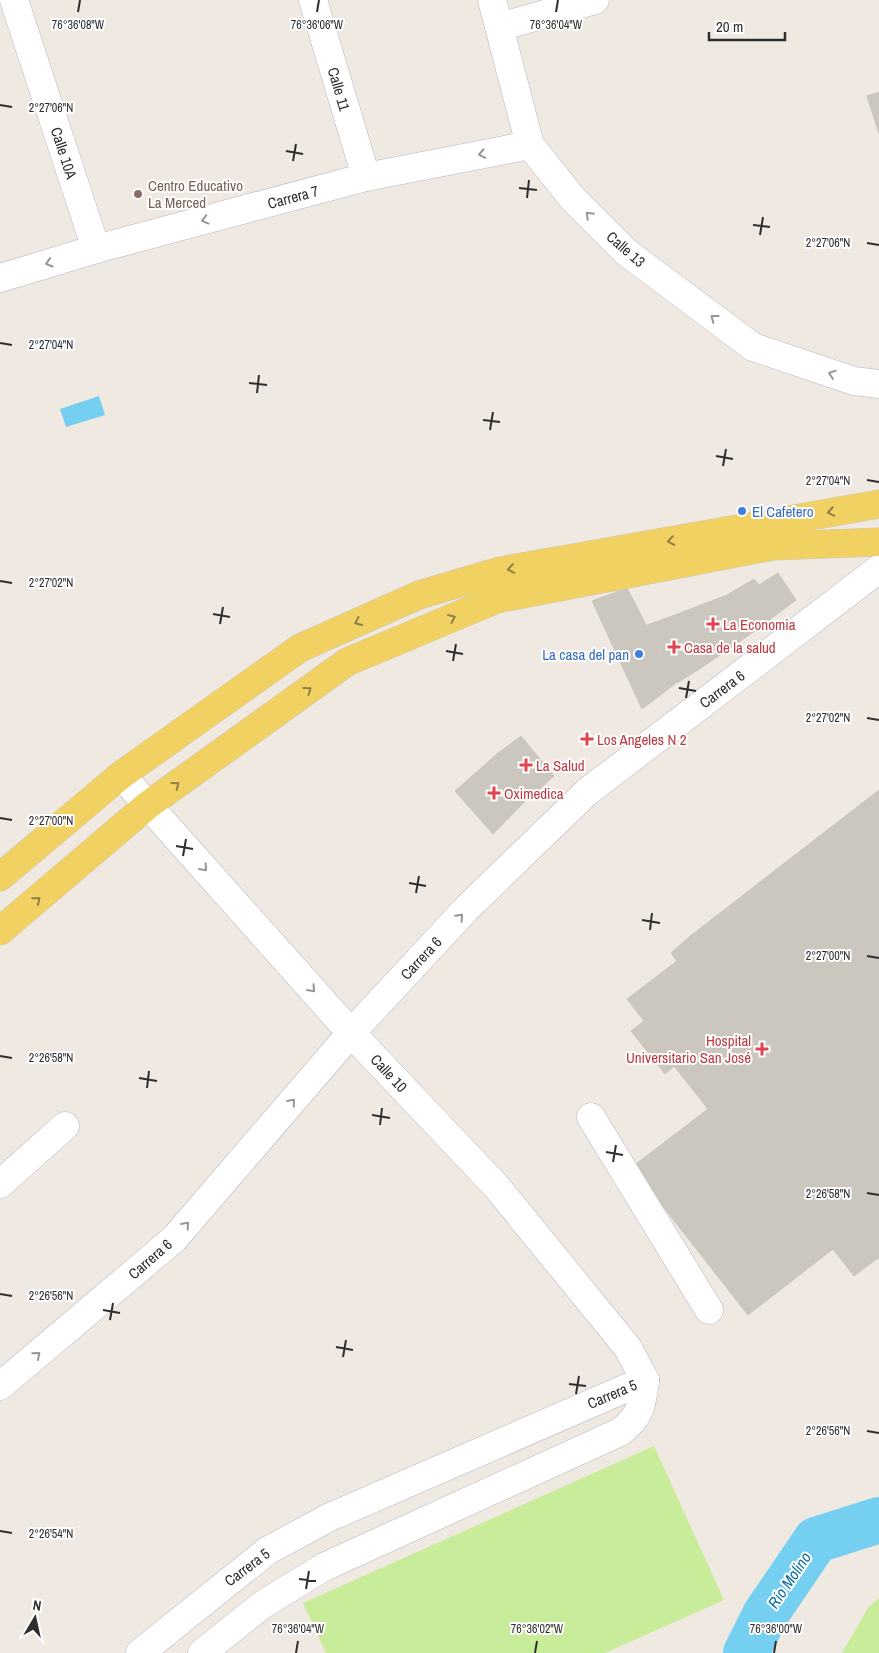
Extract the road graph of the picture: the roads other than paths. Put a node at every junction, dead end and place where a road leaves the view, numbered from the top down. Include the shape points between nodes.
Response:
1 (14, 0) edge
2 (313, 0) edge
3 (492, 0) edge
4 (595, 0) edge
5 (499, 27) junction
6 (530, 145) junction
7 (366, 177) junction
8 (96, 249) junction
9 (0, 278) edge
10 (879, 384) edge
11 (879, 504) edge
12 (879, 542) edge
13 (879, 569) edge
14 (121, 775) junction
15 (148, 805) junction
16 (0, 877) edge
17 (0, 932) edge
18 (351, 1033) junction
19 (590, 1117) dead end
20 (65, 1126) dead end
21 (0, 1184) edge
22 (708, 1310) dead end
23 (645, 1380) junction
24 (0, 1386) edge
25 (193, 1610) junction
26 (216, 1649) edge
27 (140, 1653) edge

1 - 8 street, Calle 10A
2 - 7 street, Calle 11
3 - 5 street, Calle 13
4 - 5 street
5 - 6 street, Calle 13
6 -> 7 street, Carrera 7
10 -> 6 street, Calle 13 via 854,381 752,347 626,252 573,199
7 -> 8 street, Carrera 7
8 -> 9 street, Carrera 7
11 -> 14 main road via 500,571 419,595 300,648
15 -> 12 main road via 347,662 497,598 773,546
18 -> 13 street, Carrera 6 via 468,908 587,792
14 - 15 street, Calle 10
14 - 16 main road
17 -> 15 main road
15 -> 18 street, Calle 10
18 - 23 street, Calle 10 via 496,1186 628,1348
24 -> 18 street, Carrera 6 via 174,1239
19 - 22 street
20 - 21 street
23 - 25 street, Carrera 5 via 330,1517 267,1551
23 - 26 street, Carrera 5 via 641,1409 632,1424 620,1432 324,1567 262,1605
25 - 26 street
25 - 27 street, Carrera 5

